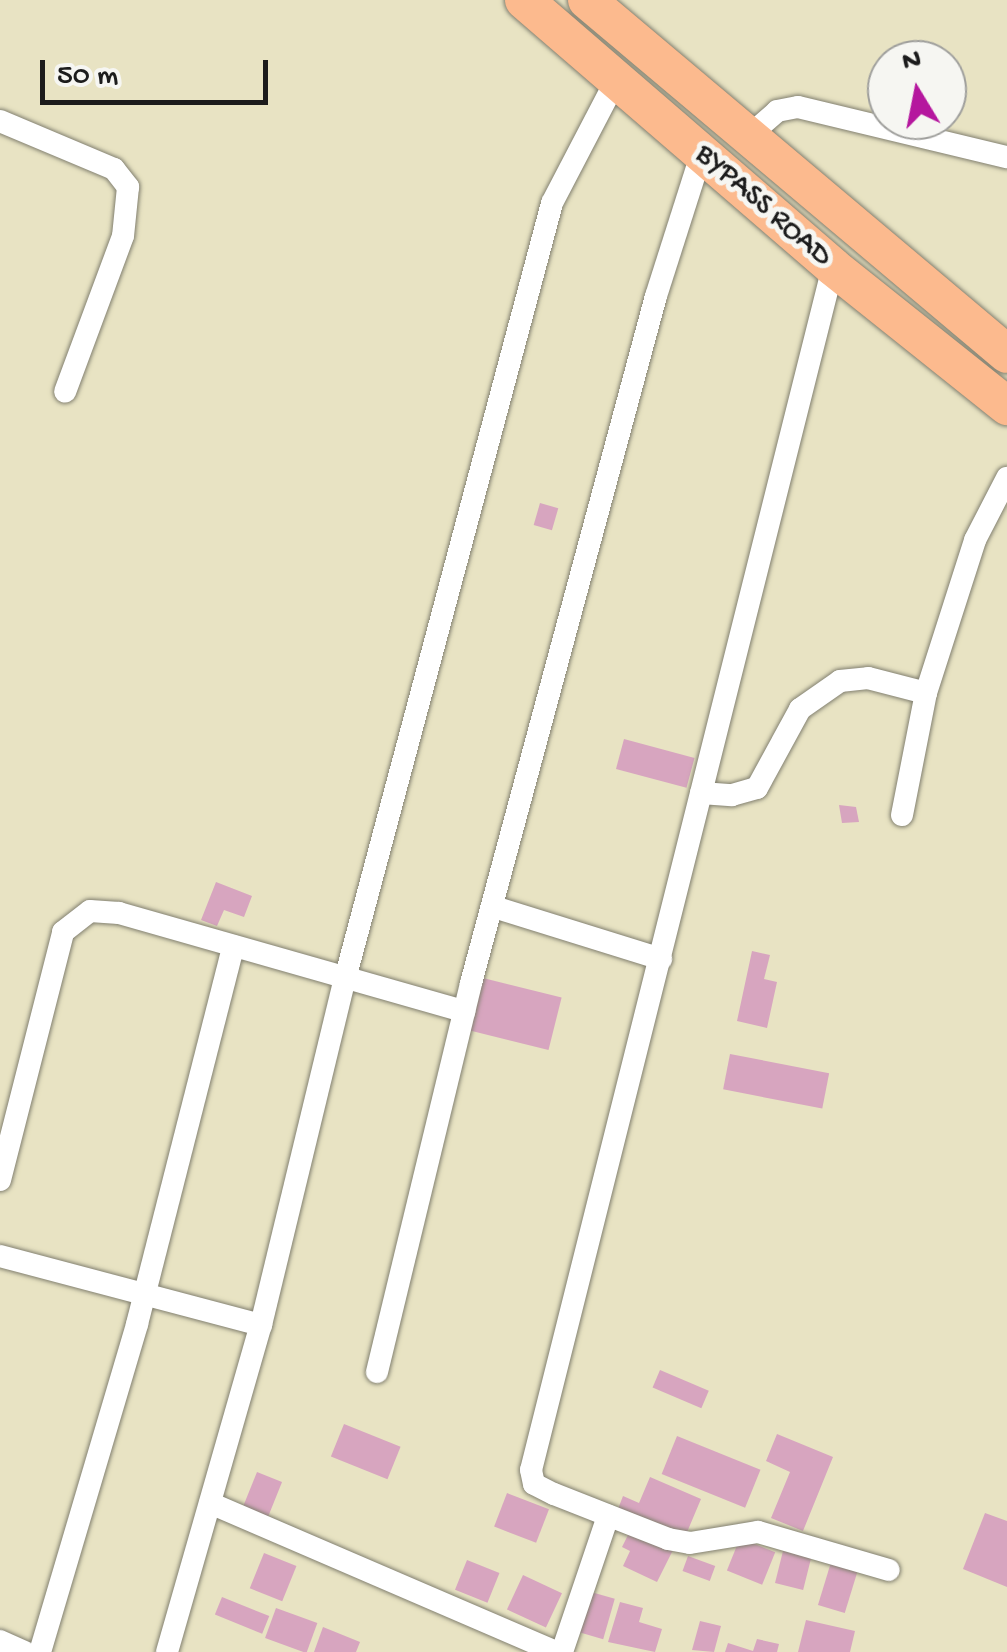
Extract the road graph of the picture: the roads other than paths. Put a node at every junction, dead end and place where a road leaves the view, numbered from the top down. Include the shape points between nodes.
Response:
1 (524, 0) edge
2 (587, 0) edge
3 (678, 74) junction
4 (616, 80) junction
5 (648, 108) junction
6 (0, 121) edge
7 (750, 134) junction
8 (702, 155) junction
9 (1007, 157) edge
10 (833, 268) junction
11 (1007, 354) edge
12 (65, 392) dead end
13 (1007, 406) edge
14 (1007, 478) edge
15 (926, 693) junction
16 (701, 792) junction
17 (902, 815) dead end
18 (494, 907) junction
19 (234, 946) junction
20 (661, 959) junction
21 (345, 979) junction
22 (464, 1012) junction
23 (0, 1180) edge
24 (0, 1256) edge
25 (144, 1298) junction
26 (261, 1325) junction
27 (377, 1372) dead end
28 (210, 1502) junction
29 (608, 1516) junction
30 (889, 1570) dead end
31 (0, 1642) edge
32 (25, 1652) edge
33 (40, 1652) edge
34 (166, 1652) edge
35 (559, 1652) edge

1 - 4 main road, BYPASS ROAD
2 - 3 main road, BYPASS ROAD
3 - 5 main road
3 - 7 main road, BYPASS ROAD
4 - 5 main road, BYPASS ROAD
4 - 21 street via 552,203
5 - 8 main road, BYPASS ROAD
6 - 12 street via 114,169 128,186 122,236
7 - 9 street via 777,111 798,108
7 - 11 main road, BYPASS ROAD
8 - 10 main road, BYPASS ROAD
8 - 18 street via 650,315
10 - 13 main road, BYPASS ROAD
10 - 16 street
14 - 15 street via 975,540
15 - 16 street via 868,678 840,681 800,710 757,788 732,795
15 - 17 street
16 - 20 street
18 - 20 street
18 - 22 street
19 - 21 street
19 - 23 street via 119,913 90,910 74,918 63,932
19 - 25 street
20 - 29 street via 531,1470 534,1484
21 - 22 street
21 - 26 street
22 - 27 street
24 - 25 street
25 - 26 street
25 - 33 street
26 - 28 street
28 - 34 street
28 - 35 street
29 - 30 street via 690,1542 758,1532
29 - 35 street
31 - 32 street

